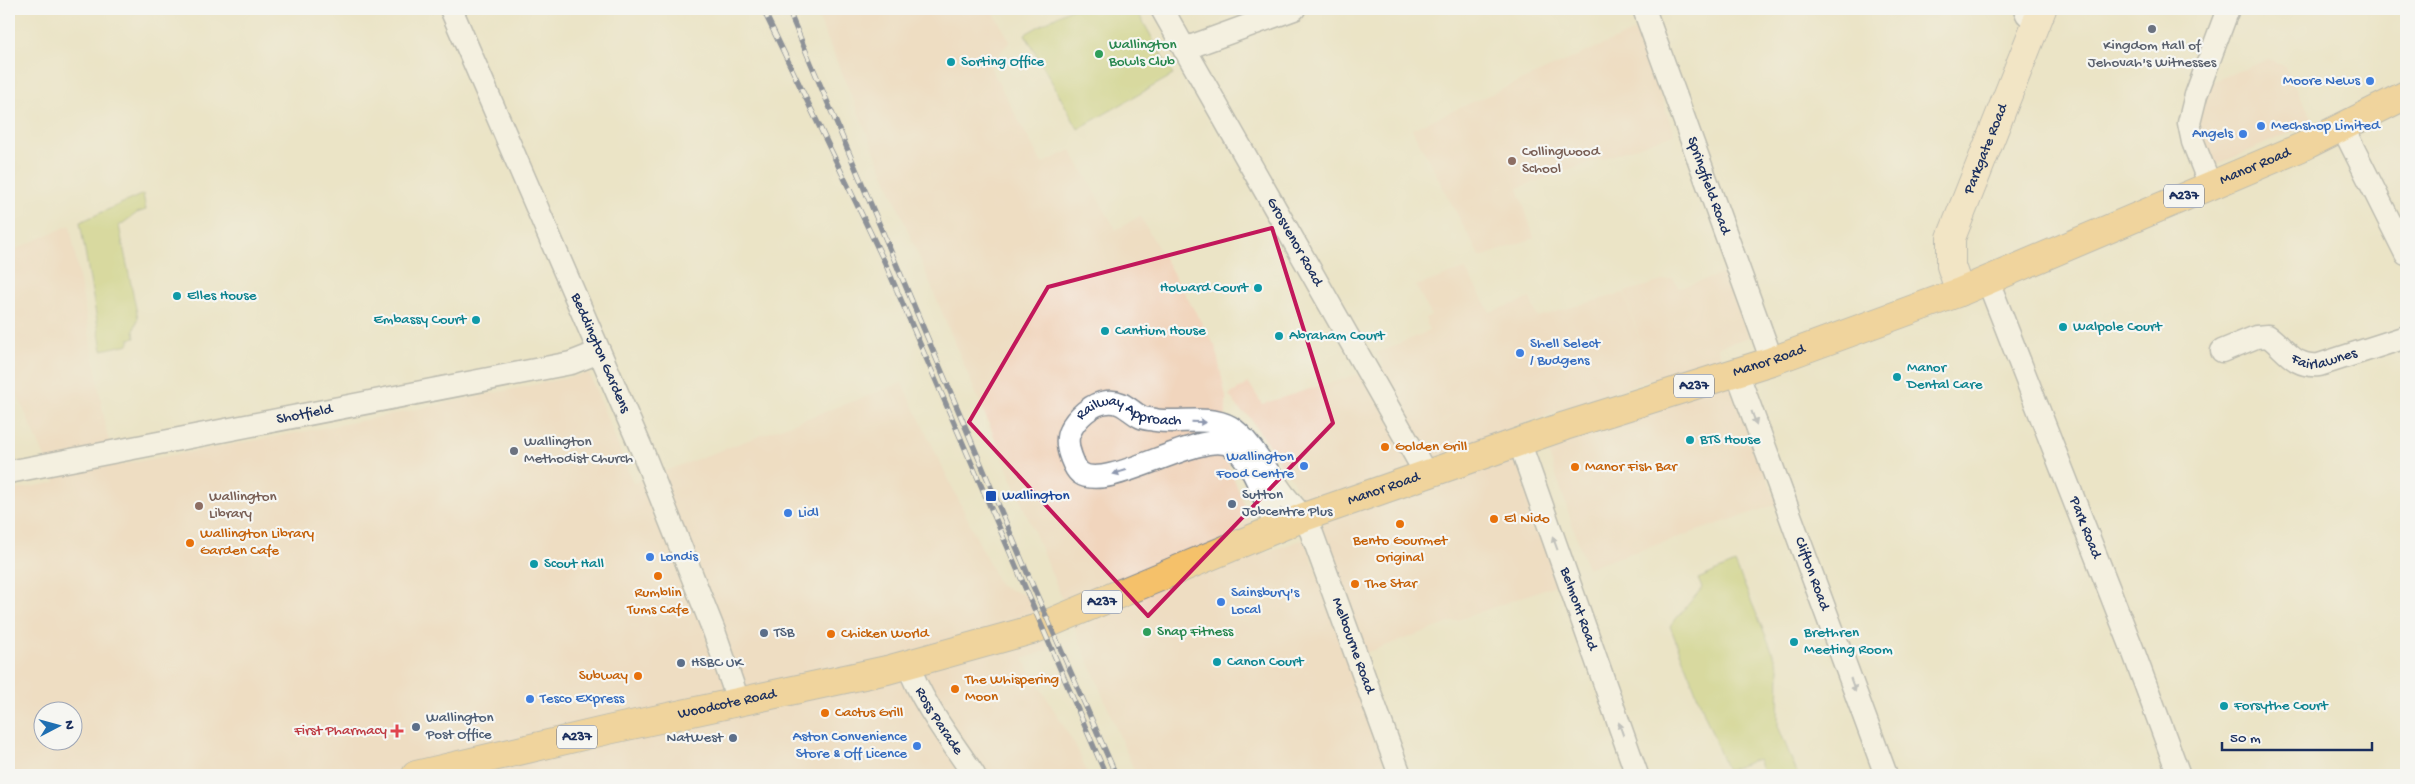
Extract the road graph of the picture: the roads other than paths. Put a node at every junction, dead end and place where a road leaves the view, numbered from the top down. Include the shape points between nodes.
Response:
1 (451, 9) edge
2 (1162, 9) edge
3 (1294, 9) edge
4 (1644, 9) edge
5 (2228, 9) edge
6 (2034, 13) edge
7 (1184, 49) junction
8 (2406, 95) edge
9 (2343, 128) junction
10 (2210, 185) junction
11 (2406, 254) edge
12 (1988, 281) junction
13 (1960, 292) junction
14 (2406, 337) edge
15 (2222, 351) dead end
16 (599, 352) junction
17 (1772, 361) junction
18 (1737, 372) junction
19 (1520, 441) junction
20 (9, 472) edge
21 (1426, 474) junction
22 (1304, 517) junction
23 (1276, 529) junction
24 (1036, 629) joint
25 (908, 664) junction
26 (740, 703) junction
27 (420, 775) edge
28 (974, 775) edge
29 (1400, 775) edge
30 (1637, 775) edge
31 (1886, 775) edge
32 (2179, 775) edge

1 - 16 street, Beddington Gardens
2 - 7 street, Grosvenor Road
3 - 7 street
4 - 17 street, Springfield Road
5 - 10 street via 2196,95 2190,123 2192,142
6 - 13 street, Parkgate Road via 1951,238 1951,266
7 - 21 street, Grosvenor Road
8 - 9 main road, Manor Road / A237
9 - 10 main road, Manor Road / A237
9 - 11 street
10 - 12 main road, Manor Road / A237
12 - 13 main road, Manor Road / A237
12 - 32 street, Park Road
13 - 17 main road, Manor Road / A237
14 - 15 street, Fairlawnes via 2307,366 2290,357 2268,336 2256,337
16 - 20 street, Shotfield via 571,364
16 - 26 street, Beddington Gardens via 642,450
17 - 18 main road, Manor Road / A237
18 - 19 main road, Manor Road / A237
18 -> 31 street, Clifton Road
19 - 21 main road, Manor Road / A237
30 -> 19 street, Belmont Road
21 - 22 main road, Manor Road / A237
22 - 23 main road, Manor Road / A237
23 -> 22 street, Railway Approach via 1253,472 1235,449 1225,443 1198,447 1095,478 1085,476 1076,468 1067,441 1069,432 1090,409 1108,401 1127,406 1141,417 1220,423 1231,428 1250,447
22 - 29 street, Melbourne Road via 1318,545
23 - 24 main road, Manor Road / A237
24 - 25 main road, Woodcote Road / A237
25 - 26 main road, Woodcote Road / A237
25 - 28 street, Ross Parade via 940,724
26 - 27 main road, Woodcote Road / A237 via 608,730

